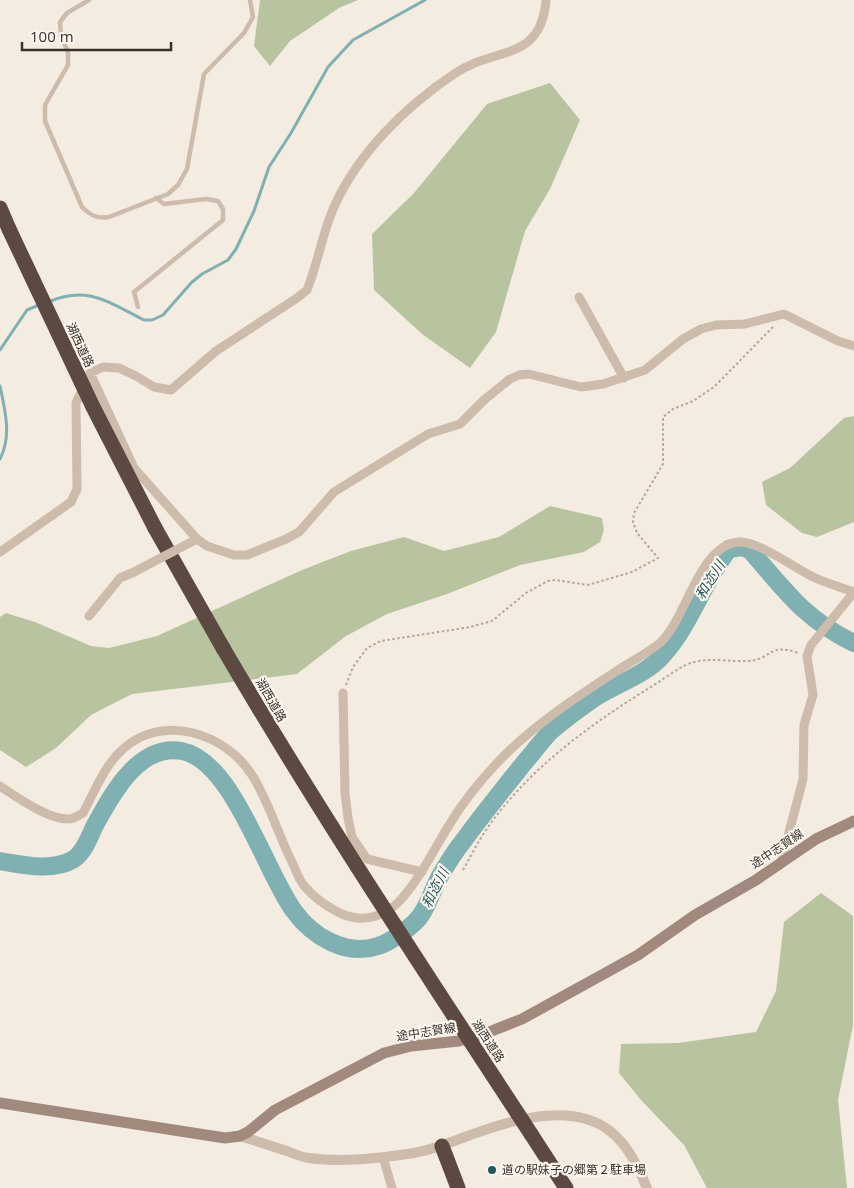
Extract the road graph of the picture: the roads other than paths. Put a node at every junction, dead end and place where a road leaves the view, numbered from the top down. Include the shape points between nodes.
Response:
1 (89, 0) edge
2 (250, 0) edge
3 (546, 0) edge
4 (156, 198) junction
5 (0, 208) edge
6 (0, 214) edge
7 (9, 230) junction
8 (579, 297) dead end
9 (138, 307) dead end
10 (854, 346) edge
11 (90, 373) junction
12 (624, 378) junction
13 (197, 538) junction
14 (0, 552) edge
15 (854, 592) edge
16 (89, 616) dead end
17 (343, 693) road end
18 (0, 786) edge
19 (854, 822) edge
20 (781, 863) junction
21 (422, 872) junction
22 (0, 1103) edge
23 (240, 1136) junction
24 (442, 1146) junction
25 (383, 1157) junction
26 (392, 1188) edge
27 (458, 1188) edge
28 (566, 1188) edge
29 (647, 1188) edge

1 - 4 lane via 67,13 60,22 68,65 45,105 46,121 82,207 91,215 108,217
2 - 4 lane via 253,17 244,33 204,74 187,169 168,194
3 - 11 street via 545,17 538,32 526,45 455,73 395,120 376,142 334,207 307,290 216,351 171,390 154,387 119,368 103,367
4 - 9 lane via 164,204 206,199 218,201 223,209 223,220 134,292
5 - 7 highway, 湖西道路
6 - 7 highway, 湖西道路
7 - 28 highway, 湖西道路, bridge via 93,407 155,528 223,648 349,854
8 - 12 street
10 - 12 street via 838,342 784,314 746,324 716,324 701,329 683,339 645,370
11 - 13 street via 134,468
11 - 14 street via 76,402 77,489 71,502
12 - 13 street via 580,387 529,374 519,375 484,400 460,424 428,434 334,492 299,532 286,539 247,555 234,556 207,546
13 - 16 street, bridge via 120,578
15 - 20 street via 833,616 807,656 813,695 804,725 803,779
15 - 21 street via 815,578 746,543 726,546 703,570 678,619 659,644 567,703 499,761 451,821
17 - 21 street via 345,793 352,837 367,859
18 - 21 street via 46,813 76,818 83,813 108,765 124,748 168,731 200,734 222,745 251,773 304,887 327,906 348,917 378,916 400,901
19 - 20 main road, 途中志賀線 via 816,839
20 - 23 main road, 途中志賀線 via 695,915 638,955 522,1019 459,1041 410,1046 384,1054 275,1110
22 - 23 main road via 225,1138
23 - 25 street via 308,1158
24 - 25 street
24 - 27 highway
24 - 29 street via 517,1120 544,1116 585,1119 598,1123 624,1145
25 - 26 street

